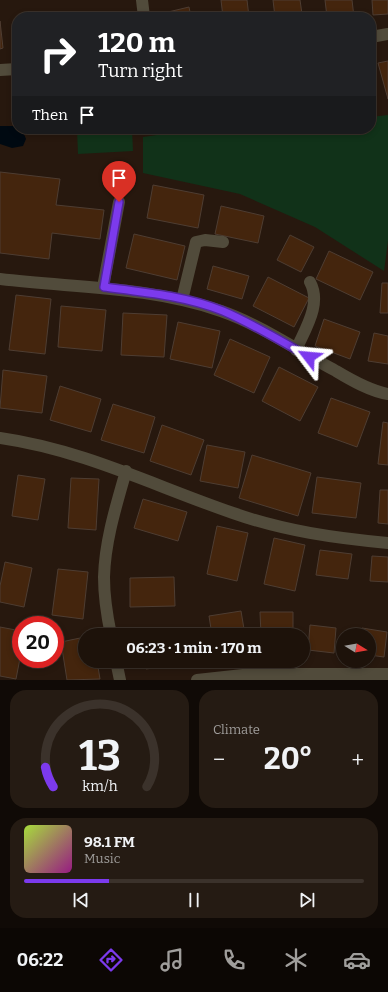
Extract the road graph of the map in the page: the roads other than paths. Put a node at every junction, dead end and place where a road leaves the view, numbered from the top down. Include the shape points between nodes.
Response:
1 (142, 0) edge
2 (143, 12) edge
3 (388, 34) edge
4 (376, 36) edge
5 (12, 69) edge
6 (0, 70) edge
7 (119, 202) dead end
8 (223, 242) dead end
9 (0, 279) edge
10 (310, 282) dead end
11 (104, 287) junction
12 (182, 300) junction
13 (296, 350) junction
14 (388, 394) edge
15 (0, 440) edge
16 (126, 471) junction
17 (388, 543) edge
18 (110, 628) edge
19 (117, 668) edge
20 (388, 674) edge
21 (120, 680) edge
22 (197, 680) edge

1 - 2 lane
3 - 4 lane
5 - 6 lane
7 - 11 lane
8 - 12 lane via 196,242
9 - 11 lane
10 - 13 lane via 315,291 314,306
11 - 12 lane via 148,292
12 - 13 lane via 221,311 253,325
13 - 14 lane via 348,378
15 - 16 lane via 69,452
16 - 17 lane via 234,514 295,531 331,538
16 - 18 lane via 109,533 104,576
19 - 21 lane
20 - 22 lane via 252,674

